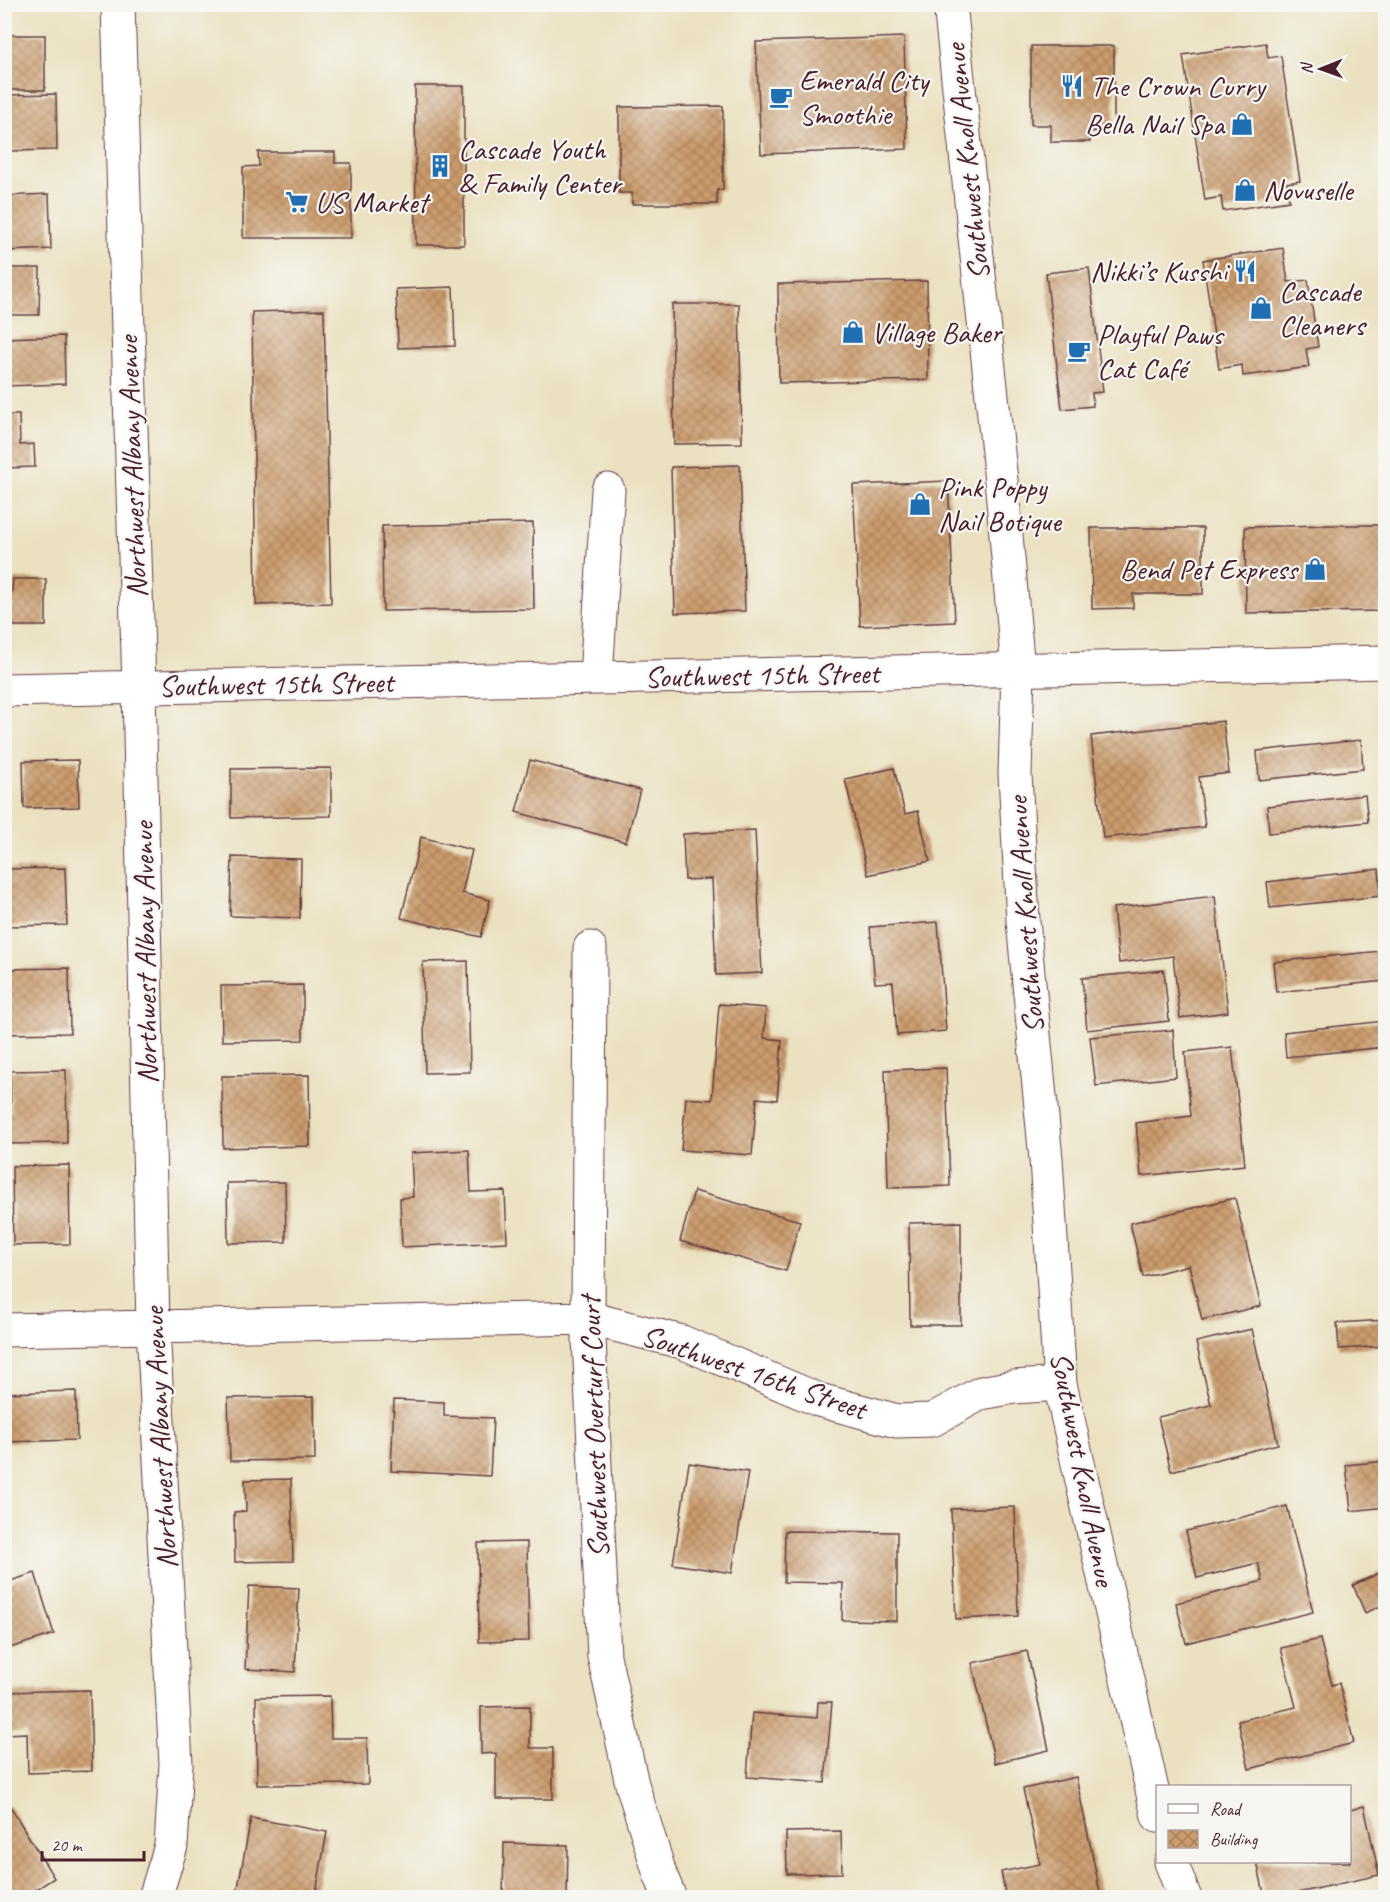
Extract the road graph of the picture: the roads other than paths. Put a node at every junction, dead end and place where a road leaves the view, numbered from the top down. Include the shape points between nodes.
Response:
1 (118, 4) edge
2 (950, 4) edge
3 (608, 490) dead end
4 (1386, 662) edge
5 (1018, 670) junction
6 (596, 677) junction
7 (139, 687) junction
8 (4, 690) edge
9 (590, 948) dead end
10 (588, 1318) junction
11 (153, 1327) junction
12 (4, 1329) edge
13 (1060, 1384) junction
14 (1156, 1807) edge
15 (1171, 1863) edge
16 (155, 1898) edge
17 (670, 1898) edge
18 (1185, 1898) edge

1 - 7 street, Northwest Albany Avenue
2 - 5 street, Southwest Knoll Avenue
3 - 6 street
4 - 5 street, Southwest 15th Street
5 - 6 street, Southwest 15th Street
5 - 13 street, Southwest Knoll Avenue via 1015,774 1023,921 1046,1160
6 - 7 street, Southwest 15th Street
7 - 8 street, Southwest 15th Street
7 - 11 street, Northwest Albany Avenue
9 - 10 street, Southwest Overturf Court
10 - 11 street, Southwest 16th Street
10 - 13 street, Southwest 16th Street via 682,1342 819,1400 897,1421 932,1420 981,1393
10 - 17 street, Southwest Overturf Court via 604,1656 632,1784
11 - 12 street, Southwest 16th Street
11 - 16 street, Northwest Albany Avenue via 176,1764 171,1846
13 - 14 street, Southwest Knoll Avenue
15 - 18 street

